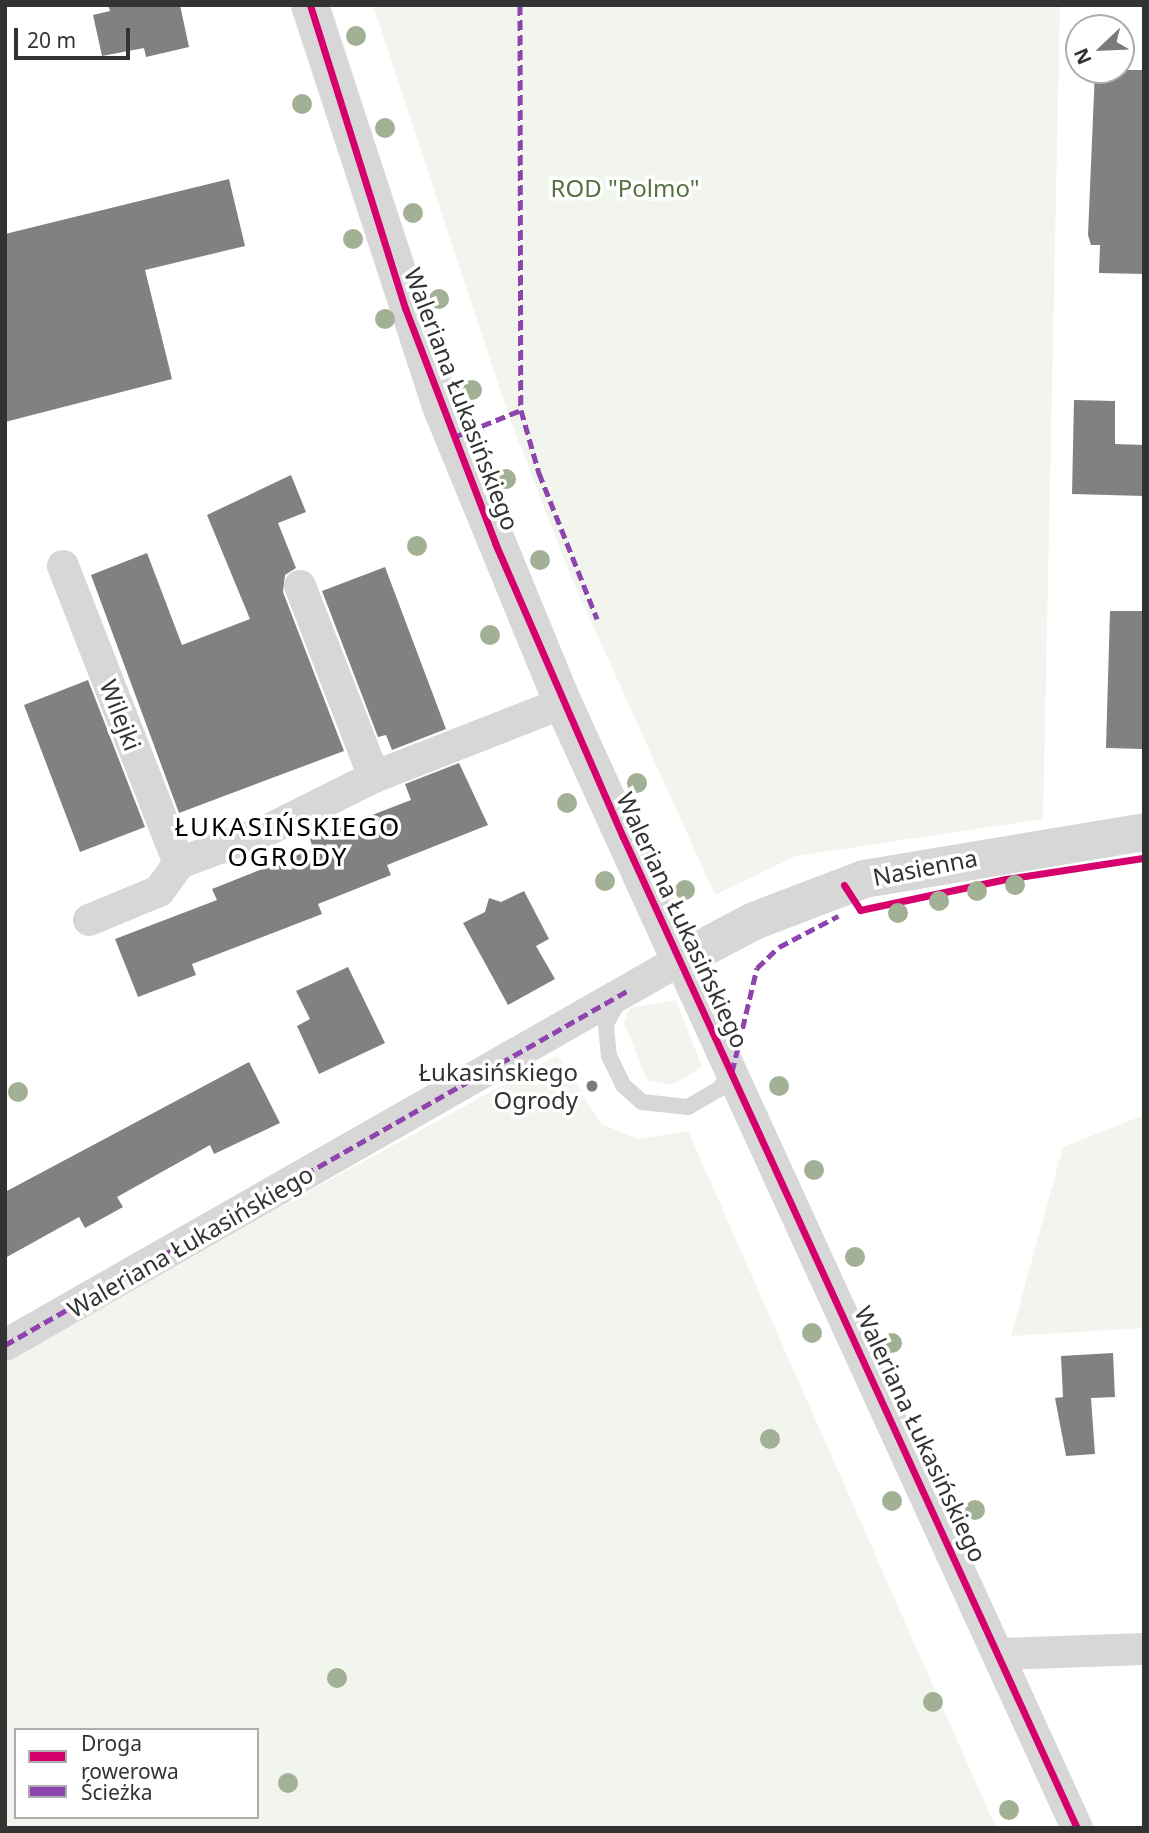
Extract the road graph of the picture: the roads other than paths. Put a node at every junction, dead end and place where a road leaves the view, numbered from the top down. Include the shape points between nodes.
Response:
1 (310, 5) edge
2 (63, 566) dead end
3 (300, 586) dead end
4 (563, 703) junction
5 (374, 776) junction
6 (1144, 832) edge
7 (179, 863) junction
8 (89, 920) dead end
9 (680, 960) junction
10 (629, 990) junction
11 (732, 1072) junction
12 (5, 1345) edge
13 (1144, 1648) edge
14 (1002, 1654) junction
15 (1077, 1828) edge

1 - 4 street, Waleriana Łukasińskiego via 405,308
2 - 7 street, Wilejki
3 - 5 street
4 - 5 street
4 - 9 street, Waleriana Łukasińskiego
5 - 7 street via 268,830
6 - 9 street, Nasienna via 941,862 854,882 754,921
7 - 8 street via 159,891
9 - 10 street
9 - 11 street, Waleriana Łukasińskiego
10 - 11 lane via 612,1011 605,1035 613,1065 631,1095 652,1107 688,1107 719,1089
10 - 12 street, Waleriana Łukasińskiego
11 - 14 street, Waleriana Łukasińskiego
13 - 14 street
14 - 15 street, Waleriana Łukasińskiego

